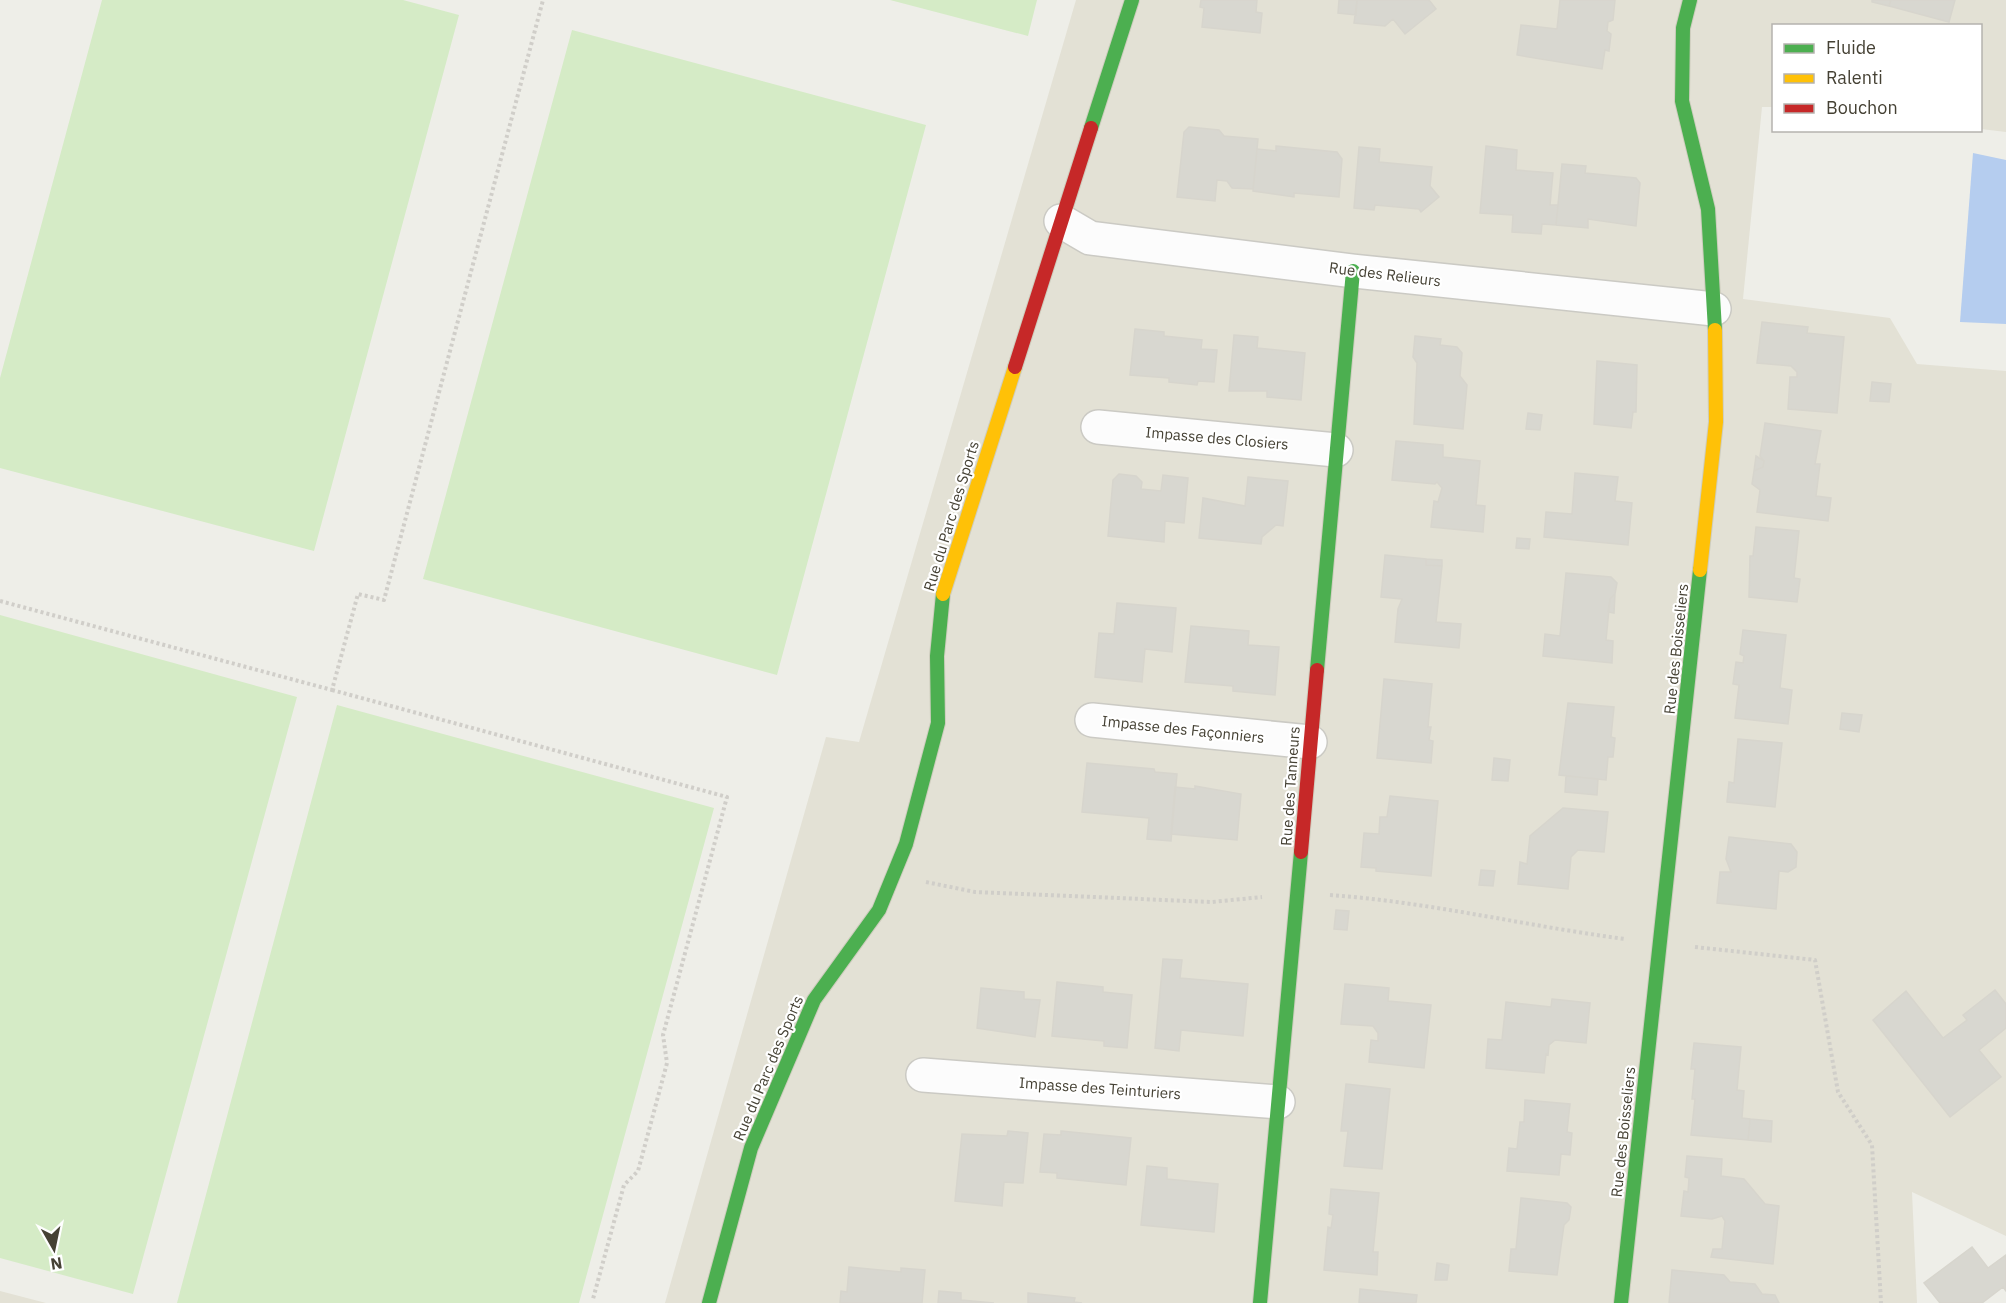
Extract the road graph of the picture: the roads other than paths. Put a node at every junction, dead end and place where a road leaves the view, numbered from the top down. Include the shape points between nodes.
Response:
1 (1132, 0) edge
2 (1690, 0) edge
3 (1061, 221) junction
4 (1353, 271) junction
5 (1714, 309) junction
6 (1098, 427) dead end
7 (1336, 450) junction
8 (1092, 720) dead end
9 (1310, 742) junction
10 (923, 1075) dead end
11 (1278, 1102) junction
12 (709, 1303) edge
13 (1260, 1303) edge
14 (1621, 1303) edge

1 - 3 street, Rue du Parc des Sports
2 - 5 street, Rue des Boisseliers via 1683,28 1682,101 1708,209
3 - 4 street, Rue des Relieurs via 1090,238
3 - 12 street, Rue du Parc des Sports via 943,593 937,656 938,723 906,844 879,910 814,999 751,1148
4 - 5 street, Rue des Relieurs
4 - 7 street, Rue des Tanneurs
5 - 14 street, Rue des Boisseliers via 1716,422
6 - 7 street, Impasse des Closiers
7 - 9 street, Rue des Tanneurs
8 - 9 street, Impasse des Façonniers
9 - 11 street, Rue des Tanneurs
10 - 11 street, Impasse des Teinturiers
11 - 13 street, Rue des Tanneurs

